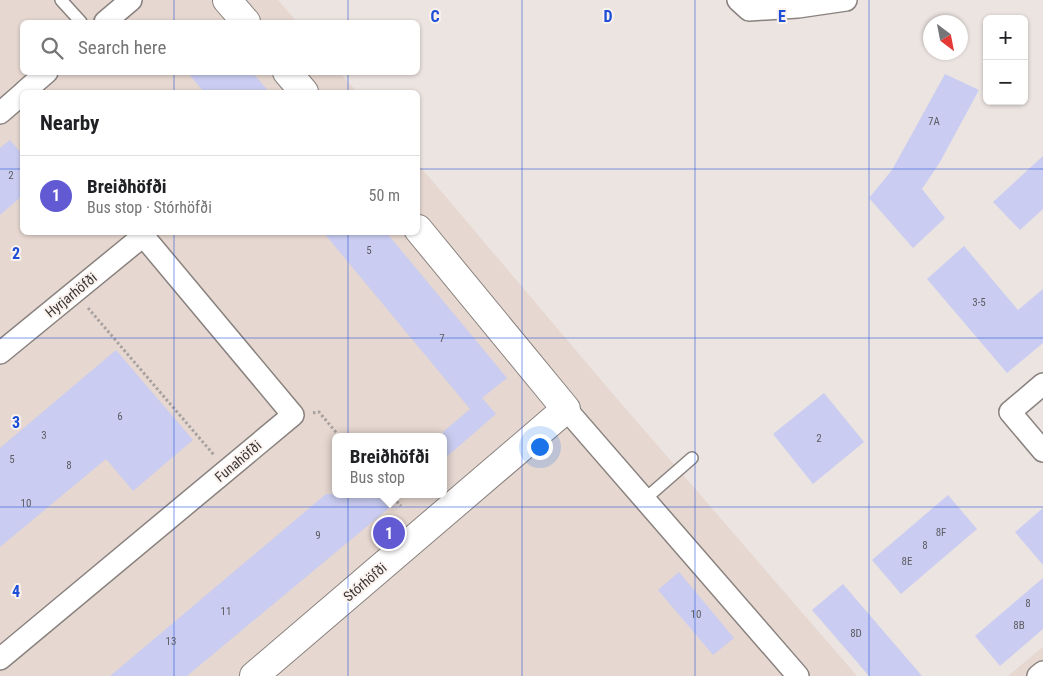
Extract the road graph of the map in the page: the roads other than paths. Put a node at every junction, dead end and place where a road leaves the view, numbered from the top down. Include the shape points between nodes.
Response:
1 (61, 0) edge
2 (131, 0) edge
3 (227, 0) edge
4 (738, 0) edge
5 (846, 0) edge
6 (79, 20) edge
7 (107, 20) edge
8 (244, 20) edge
9 (44, 75) edge
10 (290, 75) edge
11 (27, 90) edge
12 (302, 90) edge
13 (20, 96) edge
14 (0, 113) edge
15 (420, 230) edge
16 (140, 235) edge
17 (142, 235) edge
18 (0, 353) edge
19 (1043, 384) edge
20 (566, 409) junction
21 (1043, 451) edge
22 (692, 458) dead end
23 (645, 499) junction
24 (0, 659) edge
25 (1043, 672) edge
26 (254, 676) edge
27 (798, 676) edge
28 (1038, 676) edge

1 - 6 lane
2 - 7 street
3 - 8 street
4 - 5 street via 749,10
9 - 11 street
10 - 12 street
13 - 14 street
15 - 20 street
16 - 18 street, Hyrjarhöfði
17 - 24 street, Funahöfði via 293,415
19 - 21 street via 1010,412
20 - 23 street
20 - 26 street, Stórhöfði
22 - 23 lane
23 - 27 street
25 - 28 street

